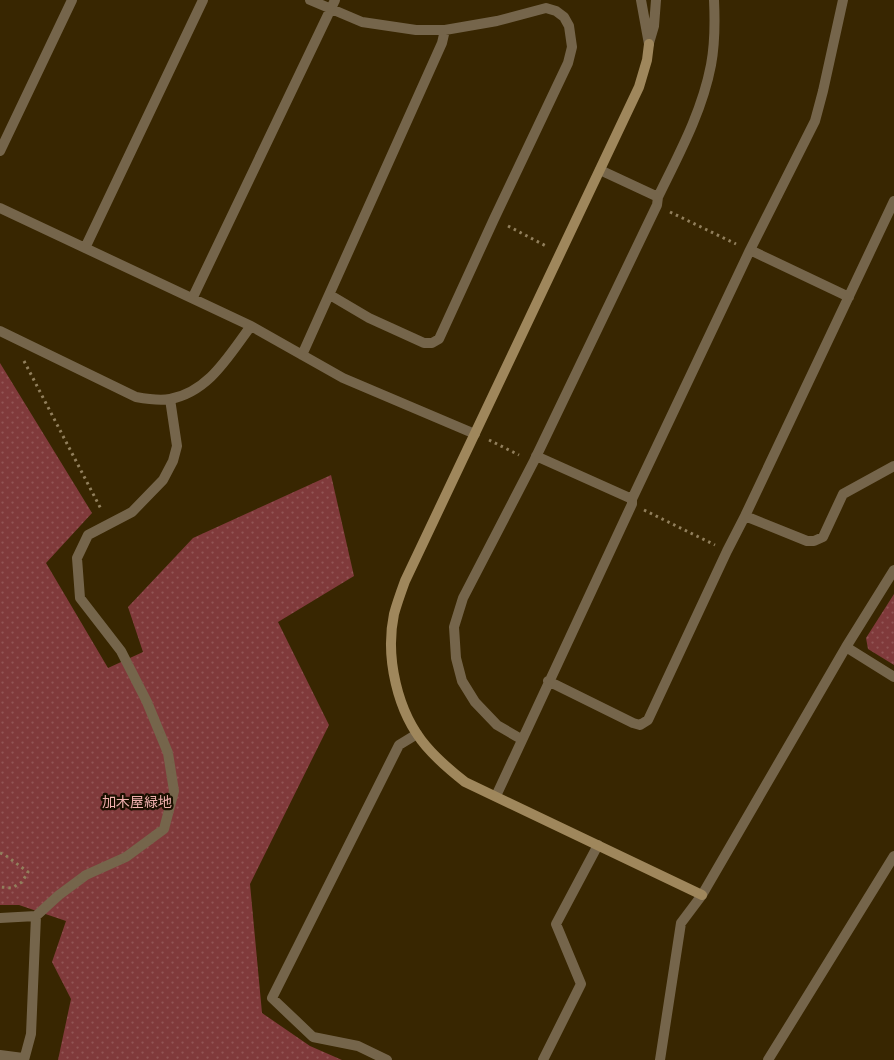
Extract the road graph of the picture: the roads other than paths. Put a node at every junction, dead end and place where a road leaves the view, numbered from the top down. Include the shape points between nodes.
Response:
1 (72, 0) edge
2 (203, 0) edge
3 (310, 0) edge
4 (641, 0) edge
5 (656, 0) edge
6 (714, 0) edge
7 (843, 0) edge
8 (332, 5) edge
9 (445, 30) junction
10 (649, 44) junction
11 (0, 151) edge
12 (600, 170) junction
13 (658, 201) junction
14 (894, 201) edge
15 (0, 208) edge
16 (85, 248) junction
17 (750, 250) junction
18 (330, 295) junction
19 (193, 297) junction
20 (849, 297) junction
21 (251, 326) junction
22 (0, 331) edge
23 (302, 355) junction
24 (170, 399) junction
25 (475, 434) junction
26 (535, 459) junction
27 (894, 466) edge
28 (632, 502) junction
29 (745, 516) junction
30 (894, 570) edge
31 (846, 647) junction
32 (894, 677) edge
33 (548, 681) junction
34 (417, 734) junction
35 (521, 738) junction
36 (496, 796) junction
37 (598, 845) junction
38 (894, 856) edge
39 (702, 895) junction
40 (36, 916) junction
41 (0, 918) edge
42 (0, 1055) edge
43 (24, 1059) edge
44 (387, 1060) edge
45 (543, 1060) edge
46 (660, 1060) edge
47 (768, 1060) edge

1 - 11 street
2 - 16 street
3 - 8 street
4 - 10 street
5 - 10 street
6 - 13 street via 712,64 687,139
7 - 17 street via 815,121
8 - 9 street via 362,22 416,30
8 - 19 street
9 - 18 street via 442,44
9 - 18 street via 546,8 564,17 569,26 572,47 568,63 439,339 424,343 369,318
10 - 12 street via 639,87
12 - 13 street
12 - 25 street
13 - 26 street
14 - 20 street
15 - 16 street
16 - 19 street
17 - 20 street
17 - 28 street
18 - 23 street
19 - 21 street
20 - 29 street
21 - 23 street
21 - 24 street via 214,376 192,392
22 - 24 street via 136,397
23 - 25 street via 343,378
24 - 40 street via 177,446 162,480 132,512 88,535 77,558 80,598 121,651 147,702 168,753 174,791 164,829 126,857 86,876
25 - 34 street via 405,581 394,614 393,674 402,705
26 - 28 street
26 - 35 street via 463,598 454,627 456,658 462,681 475,702 497,725
27 - 29 street via 843,494 823,537 814,541
28 - 33 street
29 - 33 street via 648,720 640,725 632,723
30 - 31 street
31 - 32 street
31 - 39 street
33 - 35 street
34 - 36 street via 442,763 465,782
34 - 44 street via 399,745 272,998 313,1037 358,1046
35 - 36 street
36 - 37 street
37 - 39 street
37 - 45 street via 556,924 581,984
38 - 47 street
39 - 46 street via 680,923
40 - 41 street
40 - 43 street via 31,1034
42 - 43 street

